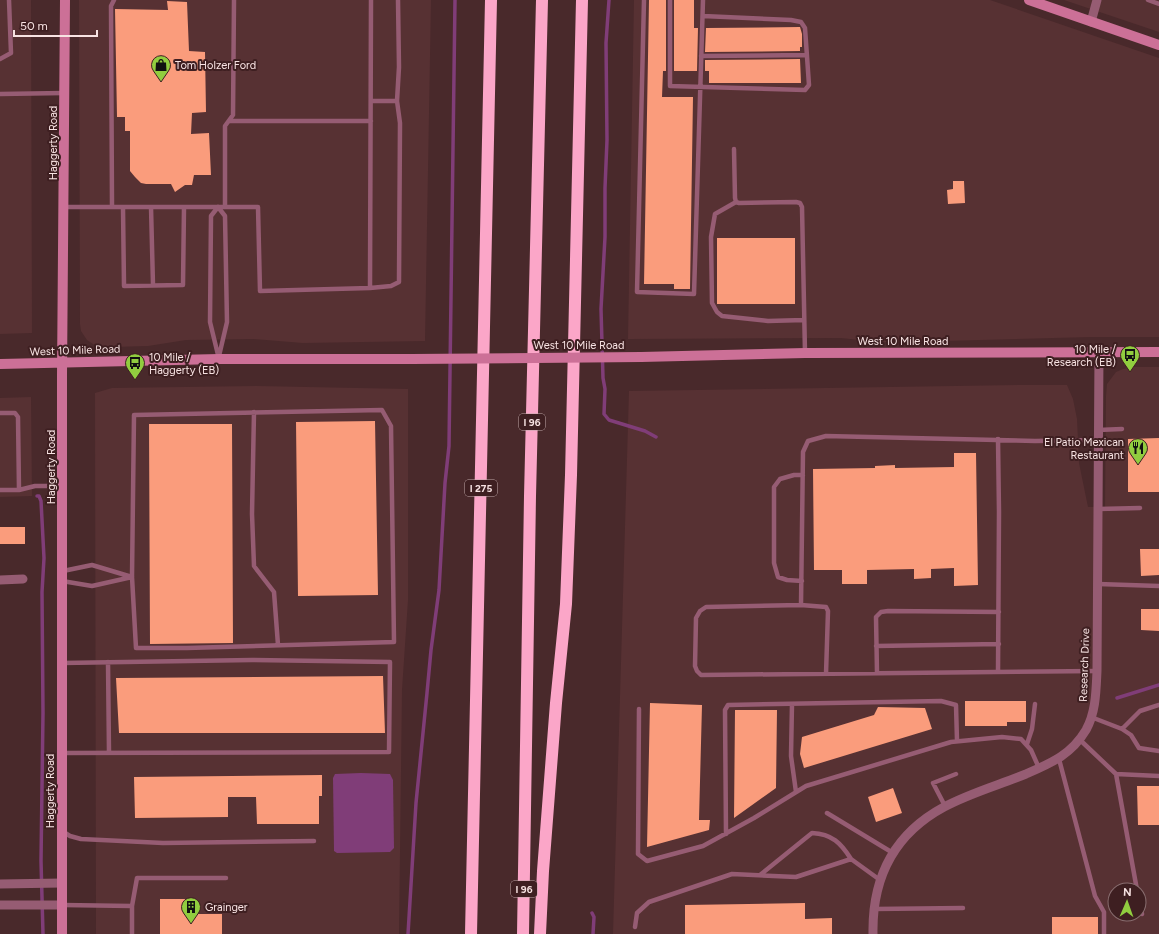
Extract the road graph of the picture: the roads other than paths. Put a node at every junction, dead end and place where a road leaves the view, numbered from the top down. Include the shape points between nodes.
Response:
1 (9, 0) edge
2 (65, 0) edge
3 (114, 0) edge
4 (234, 0) edge
5 (371, 0) edge
6 (398, 0) edge
7 (491, 0) edge
8 (542, 0) edge
9 (582, 0) edge
10 (644, 0) edge
11 (670, 0) edge
12 (703, 0) edge
13 (1030, 0) edge
14 (1098, 0) edge
15 (1148, 0) edge
16 (1159, 4) edge
17 (703, 16) junction
18 (1091, 22) junction
19 (1159, 46) edge
20 (807, 55) junction
21 (701, 56) junction
22 (0, 59) edge
23 (700, 87) junction
24 (65, 93) junction
25 (0, 94) edge
26 (371, 101) junction
27 (397, 101) junction
28 (229, 121) junction
29 (371, 121) junction
30 (734, 149) dead end
31 (736, 202) junction
32 (112, 206) junction
33 (64, 207) junction
34 (151, 207) junction
35 (184, 207) junction
36 (218, 207) junction
37 (225, 207) junction
38 (123, 208) junction
39 (153, 285) junction
40 (370, 288) junction
41 (804, 320) junction
42 (1159, 352) edge
43 (805, 353) junction
44 (1099, 353) junction
45 (219, 359) junction
46 (63, 363) junction
47 (0, 364) edge
48 (254, 412) junction
49 (0, 413) edge
50 (1122, 429) dead end
51 (1098, 430) junction
52 (998, 439) junction
53 (1098, 440) junction
54 (803, 475) junction
55 (63, 486) junction
56 (0, 490) edge
57 (19, 490) junction
58 (1140, 508) dead end
59 (1098, 509) junction
60 (62, 576) junction
61 (132, 577) junction
62 (23, 579) dead end
63 (0, 580) edge
64 (802, 581) junction
65 (1098, 584) junction
66 (1159, 586) edge
67 (801, 605) junction
68 (999, 612) junction
69 (999, 644) junction
70 (278, 645) junction
71 (876, 646) junction
72 (108, 662) junction
73 (62, 663) junction
74 (1097, 671) junction
75 (998, 672) junction
76 (877, 673) junction
77 (826, 674) junction
78 (792, 704) junction
79 (1035, 704) dead end
80 (1159, 705) edge
81 (639, 709) dead end
82 (1091, 717) junction
83 (1122, 730) junction
84 (1079, 739) junction
85 (957, 741) junction
86 (1027, 744) junction
87 (1159, 751) edge
88 (62, 753) junction
89 (109, 753) junction
90 (1059, 759) junction
91 (1039, 768) junction
92 (956, 774) dead end
93 (1116, 774) junction
94 (1159, 776) edge
95 (796, 792) junction
96 (945, 806) junction
97 (827, 813) dead end
98 (62, 831) junction
99 (726, 834) junction
100 (314, 841) dead end
101 (893, 853) junction
102 (851, 859) junction
103 (760, 875) junction
104 (226, 878) dead end
105 (880, 880) junction
106 (1136, 882) edge
107 (62, 883) junction
108 (0, 884) edge
109 (0, 905) edge
110 (62, 905) junction
111 (132, 906) junction
112 (963, 908) dead end
113 (874, 909) junction
114 (635, 927) dead end
115 (62, 934) edge
116 (132, 934) edge
117 (471, 934) edge
118 (523, 934) edge
119 (540, 934) edge
120 (873, 934) edge
121 (1104, 934) edge

1 - 22 lane via 11,53
2 - 24 main road, Haggerty Road
3 - 32 lane via 111,6
4 - 28 lane via 233,115
5 - 26 lane
6 - 27 lane
7 - 117 highway, I 275
8 - 118 highway, I 96 via 530,488
9 - 119 highway via 566,604 556,704
10 - 23 lane via 637,292 694,294
11 - 23 lane via 670,86
12 - 17 lane
13 - 18 main road
14 - 18 street
15 - 16 lane
17 - 20 lane via 801,22 805,28
17 - 21 lane
18 - 19 main road
20 - 21 lane
20 - 23 lane via 809,85 805,90
21 - 23 lane
24 - 25 lane
24 - 33 main road, Haggerty Road
26 - 27 lane
26 - 29 lane
27 - 40 lane via 400,122 399,282 391,286
28 - 29 lane
28 - 37 lane via 225,126
29 - 40 lane
30 - 31 lane
31 - 41 lane via 800,203 804,236
31 - 41 lane via 715,214 711,238 712,302 717,312 722,316 768,321
32 - 33 lane
32 - 38 lane
33 - 46 main road, Haggerty Road
34 - 35 lane
34 - 38 lane
34 - 39 lane
35 - 36 lane
35 - 39 lane via 183,285
36 - 37 lane
36 - 45 lane via 225,216 227,322
36 - 45 lane via 211,216 210,322
37 - 40 lane via 258,207 260,291
38 - 39 lane via 124,286
41 - 43 lane
42 - 44 main road, West 10 Mile Road
43 - 44 main road, West 10 Mile Road
43 - 45 main road, West 10 Mile Road, bridge via 641,357
44 - 51 street, Research Drive
45 - 46 main road, West 10 Mile Road
46 - 47 main road, West 10 Mile Road
46 - 55 main road, Haggerty Road
48 - 61 lane via 134,415
48 - 70 lane via 254,566 274,592
48 - 70 lane via 382,410 391,426 394,642
49 - 57 lane via 15,413 18,418
50 - 51 lane
51 - 53 street, Research Drive
52 - 53 lane
52 - 54 lane via 826,436 808,441 803,452
52 - 68 lane
53 - 59 street, Research Drive
54 - 64 lane
54 - 64 lane via 794,474 780,479 774,486 774,563 778,577
55 - 57 lane via 35,486
55 - 60 main road, Haggerty Road
56 - 57 lane
58 - 59 lane
59 - 65 street, Research Drive
60 - 61 lane via 92,586
60 - 61 lane via 92,565
60 - 73 main road, Haggerty Road
61 - 70 lane via 136,648
62 - 63 street
64 - 67 lane
65 - 66 lane
65 - 74 street, Research Drive
67 - 77 lane via 826,607 828,611
67 - 77 lane via 706,607 696,618 697,672 701,675
68 - 69 lane
68 - 71 lane via 881,612 876,617
69 - 71 lane
69 - 75 lane
71 - 76 lane
72 - 73 lane
72 - 89 lane
72 - 89 lane via 390,662 389,752
73 - 88 main road, Haggerty Road
74 - 75 lane
74 - 82 street, Research Drive
75 - 76 lane
76 - 77 lane
78 - 85 lane via 941,701 956,706
78 - 95 lane via 791,756
78 - 99 lane via 728,705 724,710
79 - 86 lane
80 - 83 lane via 1140,711
81 - 99 lane via 638,854 647,861 703,846
82 - 83 lane
82 - 84 street, Research Drive
83 - 87 lane via 1131,735 1139,748
84 - 90 street, Research Drive
84 - 93 lane
85 - 86 lane via 1002,737 1021,739
85 - 95 lane via 806,786
86 - 91 lane
88 - 89 lane
88 - 98 main road, Haggerty Road
90 - 91 street, Research Drive
90 - 121 lane via 1095,896 1104,912
91 - 96 street, Research Drive
92 - 96 lane via 933,782
93 - 94 lane
93 - 106 lane
95 - 99 lane
96 - 101 street, Research Drive via 913,827
97 - 101 lane
98 - 100 lane via 80,839 163,843
98 - 107 main road, Haggerty Road
101 - 105 street, Research Drive
102 - 103 lane via 796,877
102 - 103 lane via 843,846 831,837 812,833
102 - 105 lane
103 - 114 lane via 732,874 649,902 637,913
104 - 111 lane via 137,878
105 - 113 street, Research Drive
107 - 108 street
107 - 110 main road, Haggerty Road
109 - 110 street
110 - 111 lane
110 - 115 main road, Haggerty Road
111 - 116 lane
112 - 113 lane
113 - 120 street, Research Drive

